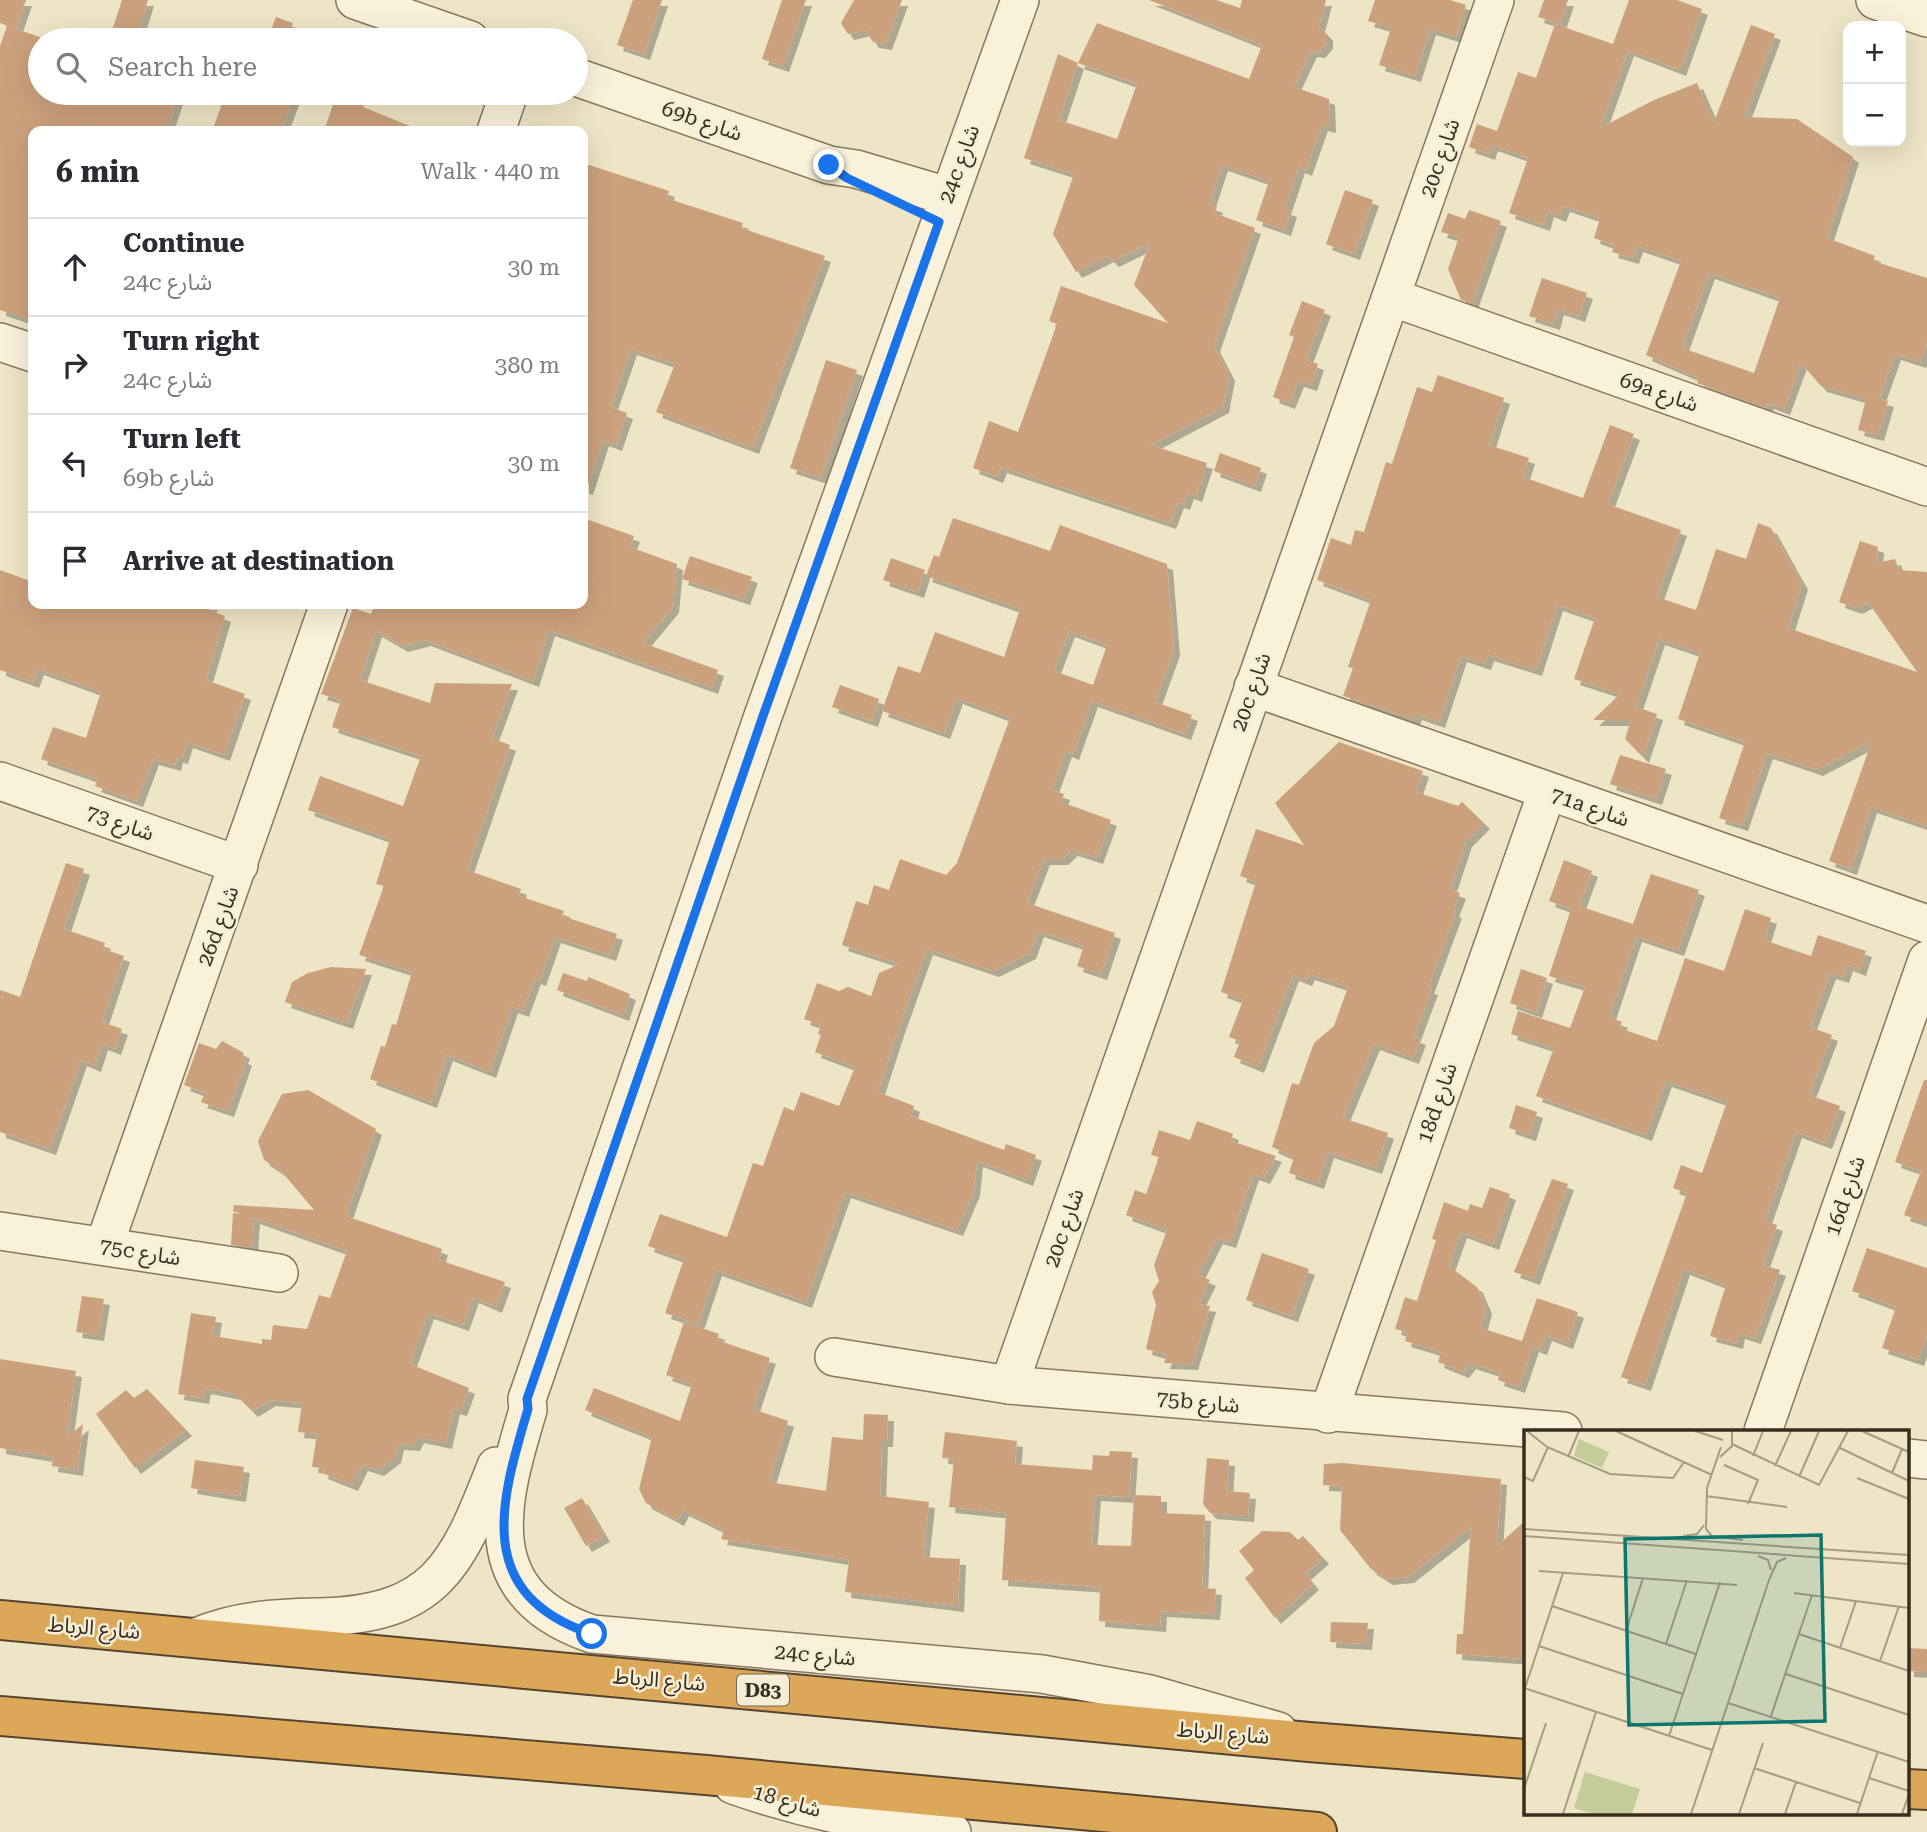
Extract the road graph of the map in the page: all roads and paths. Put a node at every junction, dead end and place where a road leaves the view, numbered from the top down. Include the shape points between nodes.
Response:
1 (355, 0) edge
2 (1020, 0) edge
3 (1495, 0) edge
4 (1875, 0) edge
5 (1927, 18) edge
6 (436, 28) edge
7 (588, 81) edge
8 (505, 105) edge
9 (498, 126) edge
10 (943, 209) junction
11 (1391, 297) junction
12 (0, 342) edge
13 (28, 351) edge
14 (1927, 486) edge
15 (327, 609) edge
16 (1253, 687) junction
17 (0, 781) edge
18 (1547, 792) junction
19 (239, 865) junction
20 (1927, 924) edge
21 (1927, 960) edge
22 (0, 1231) edge
23 (104, 1247) junction
24 (279, 1273) dead end
25 (834, 1357) dead end
26 (1009, 1385) junction
27 (527, 1399) junction
28 (1328, 1414) junction
29 (1549, 1430) edge
30 (1763, 1430) edge
31 (0, 1620) edge
32 (196, 1637) junction
33 (0, 1716) edge
34 (1309, 1742) junction
35 (1524, 1759) edge
36 (706, 1775) junction
37 (952, 1832) edge
38 (1317, 1832) edge

1 - 6 street
2 - 10 street, 24c شارع
3 - 11 street, 20c شارع
4 - 5 street
7 - 10 street, 69b شارع via 829,165 856,169
8 - 9 street
10 - 27 street, 24c شارع
11 - 14 street, 69a شارع
11 - 16 street, 20c شارع
12 - 13 street
15 - 19 street, 26d شارع
16 - 18 street, 71a شارع
16 - 26 street, 20c شارع
17 - 19 street, شارع 73
18 - 20 street, 71a شارع
18 - 28 street, 18d شارع
19 - 23 street, 26d شارع
21 - 30 street, 16d شارع
22 - 23 street, 75c شارع
23 - 24 street, 75c شارع
25 - 26 street, 75b شارع
26 - 28 street, 75b شارع
27 - 32 street, 24c شارع via 519,1407 470,1532 424,1591 368,1615 263,1618
27 - 34 street, 24c شارع via 505,1490 506,1548 512,1569 532,1598 575,1628 609,1637 1042,1674 1204,1707
28 - 29 street, 75b شارع
31 - 32 highway, شارع الرباط / D83
32 - 34 highway, شارع الرباط / D83
33 - 36 highway
34 - 35 highway, شارع الرباط / D83
36 - 37 street, شارع 18 via 777,1801 903,1828
36 - 38 highway

